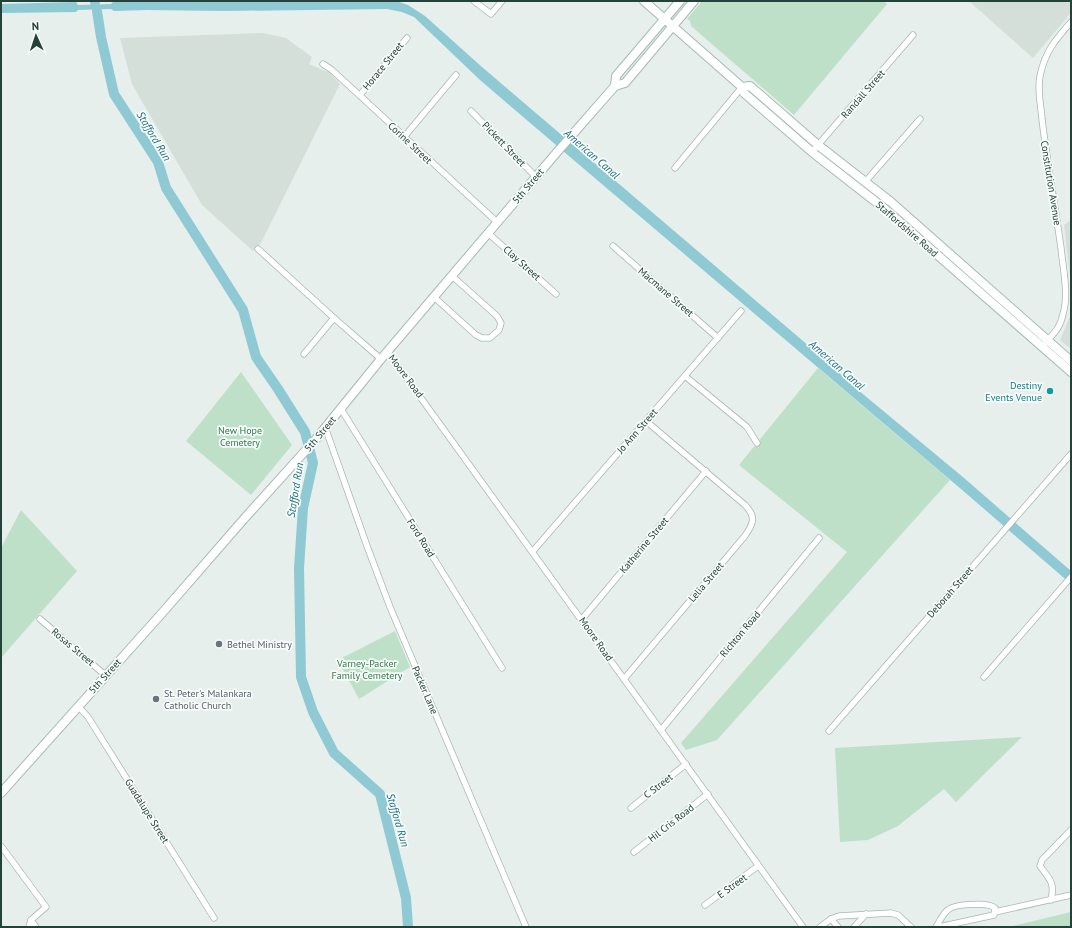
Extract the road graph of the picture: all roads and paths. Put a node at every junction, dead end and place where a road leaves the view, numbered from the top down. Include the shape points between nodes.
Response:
1 (474, 1) edge
2 (502, 1) edge
3 (644, 1) edge
4 (680, 1) edge
5 (694, 1) edge
6 (665, 19) junction
7 (1071, 22) edge
8 (673, 26) junction
9 (914, 36) dead end
10 (406, 38) dead end
11 (634, 55) junction
12 (645, 60) junction
13 (323, 64) dead end
14 (456, 75) dead end
15 (615, 86) junction
16 (742, 87) junction
17 (360, 96) junction
18 (471, 111) dead end
19 (920, 119) dead end
20 (404, 137) junction
21 (818, 145) junction
22 (812, 152) junction
23 (675, 168) dead end
24 (536, 177) junction
25 (865, 182) junction
26 (497, 222) junction
27 (488, 233) junction
28 (613, 246) dead end
29 (258, 248) dead end
30 (452, 276) junction
31 (556, 294) dead end
32 (434, 297) junction
33 (742, 311) dead end
34 (334, 318) junction
35 (718, 338) junction
36 (1047, 340) junction
37 (1042, 346) junction
38 (387, 351) junction
39 (304, 354) dead end
40 (381, 359) junction
41 (1071, 360) edge
42 (1071, 372) edge
43 (685, 376) junction
44 (341, 409) junction
45 (646, 421) junction
46 (325, 427) junction
47 (757, 443) dead end
48 (1071, 454) edge
49 (706, 472) junction
50 (819, 538) dead end
51 (533, 551) junction
52 (1071, 577) edge
53 (40, 619) dead end
54 (582, 619) junction
55 (502, 668) dead end
56 (106, 675) junction
57 (984, 677) dead end
58 (624, 679) junction
59 (78, 706) junction
60 (661, 730) junction
61 (829, 731) dead end
62 (686, 764) junction
63 (1, 793) edge
64 (708, 794) junction
65 (631, 808) dead end
66 (1071, 830) edge
67 (1, 846) edge
68 (634, 852) dead end
69 (758, 866) junction
70 (1071, 895) edge
71 (1051, 900) junction
72 (705, 905) dead end
73 (995, 912) junction
74 (866, 914) junction
75 (214, 918) dead end
76 (831, 919) junction
77 (31, 920) junction
78 (29, 927) edge
79 (36, 927) edge
80 (526, 927) edge
81 (803, 927) edge
82 (820, 927) edge
83 (838, 927) edge
84 (854, 927) edge
85 (911, 927) edge
86 (937, 927) edge

1 - 2 street via 491,14
3 - 6 main road, Staffordshire Road
4 - 6 main road, 5th Street
5 - 8 main road, 5th Street
6 - 8 main road, Staffordshire Road
6 - 11 main road, 5th Street
7 - 36 street, Constitution Avenue via 1050,48 1044,60 1039,89 1066,298 1061,321
8 - 12 main road, 5th Street
8 - 16 main road, Staffordshire Road
9 - 21 street, Randall Street
10 - 17 street, Horace Street
11 - 12 main road
11 - 15 main road, 5th Street via 616,76
12 - 15 main road, 5th Street via 625,84
13 - 17 street, Corine Street
14 - 20 street
15 - 24 main road, 5th Street
16 - 21 main road, Staffordshire Road via 750,86
16 - 22 main road, Staffordshire Road via 744,93
16 - 23 street
17 - 20 street, Corine Street
18 - 24 street, Pickett Street
19 - 25 street
20 - 26 street, Corine Street
21 - 22 street, Randall Street
21 - 25 main road, Staffordshire Road
22 - 37 main road, Staffordshire Road via 885,209
24 - 26 main road, 5th Street
25 - 36 main road, Staffordshire Road
26 - 27 main road, 5th Street
27 - 30 main road, 5th Street
27 - 31 street, Clay Street
28 - 35 street, Macmane Street
29 - 34 street, Moore Road
30 - 32 main road, 5th Street
30 - 32 street via 497,316 501,322 499,330 490,338 482,338
32 - 38 main road, 5th Street
33 - 35 street, Jo Ann Street
34 - 39 street
34 - 40 street, Moore Road
35 - 43 street, Jo Ann Street
36 - 37 street, Constitution Avenue
36 - 41 main road, Staffordshire Road
37 - 42 main road, Staffordshire Road
38 - 40 main road, 5th Street
38 - 51 street, Moore Road
40 - 44 main road, 5th Street
43 - 45 street, Jo Ann Street
43 - 47 street via 747,427
44 - 46 main road, 5th Street
44 - 55 street, Ford Road
45 - 49 street, Lelia Street
45 - 51 street, Jo Ann Street
46 - 56 main road, 5th Street
46 - 80 street, Packer Lane via 390,607
48 - 61 street, Deborah Street
49 - 54 street, Katherine Street
49 - 58 street, Lelia Street via 749,509 753,520 751,527
50 - 60 street, Richton Road
51 - 54 street, Moore Road
52 - 57 street
53 - 56 street, Rosas Street
54 - 58 street, Moore Road
56 - 59 main road, 5th Street
58 - 60 street, Moore Road
59 - 63 main road, 5th Street
59 - 75 street, Guadalupe Street via 88,717
60 - 62 street, Moore Road
62 - 64 street, Moore Road
62 - 65 street, C Street
64 - 68 street, Hil Cris Road
64 - 69 street, Moore Road
66 - 71 street via 1042,860 1040,866 1054,888
67 - 77 street via 46,907
69 - 72 street, E Street
69 - 81 street, Moore Road
70 - 71 street
71 - 73 street
73 - 86 street via 994,915
73 - 86 street via 995,908 989,904 954,907 945,912
74 - 76 street
74 - 84 street
74 - 85 street via 894,913
76 - 82 street
76 - 83 street
77 - 78 street
77 - 79 street

